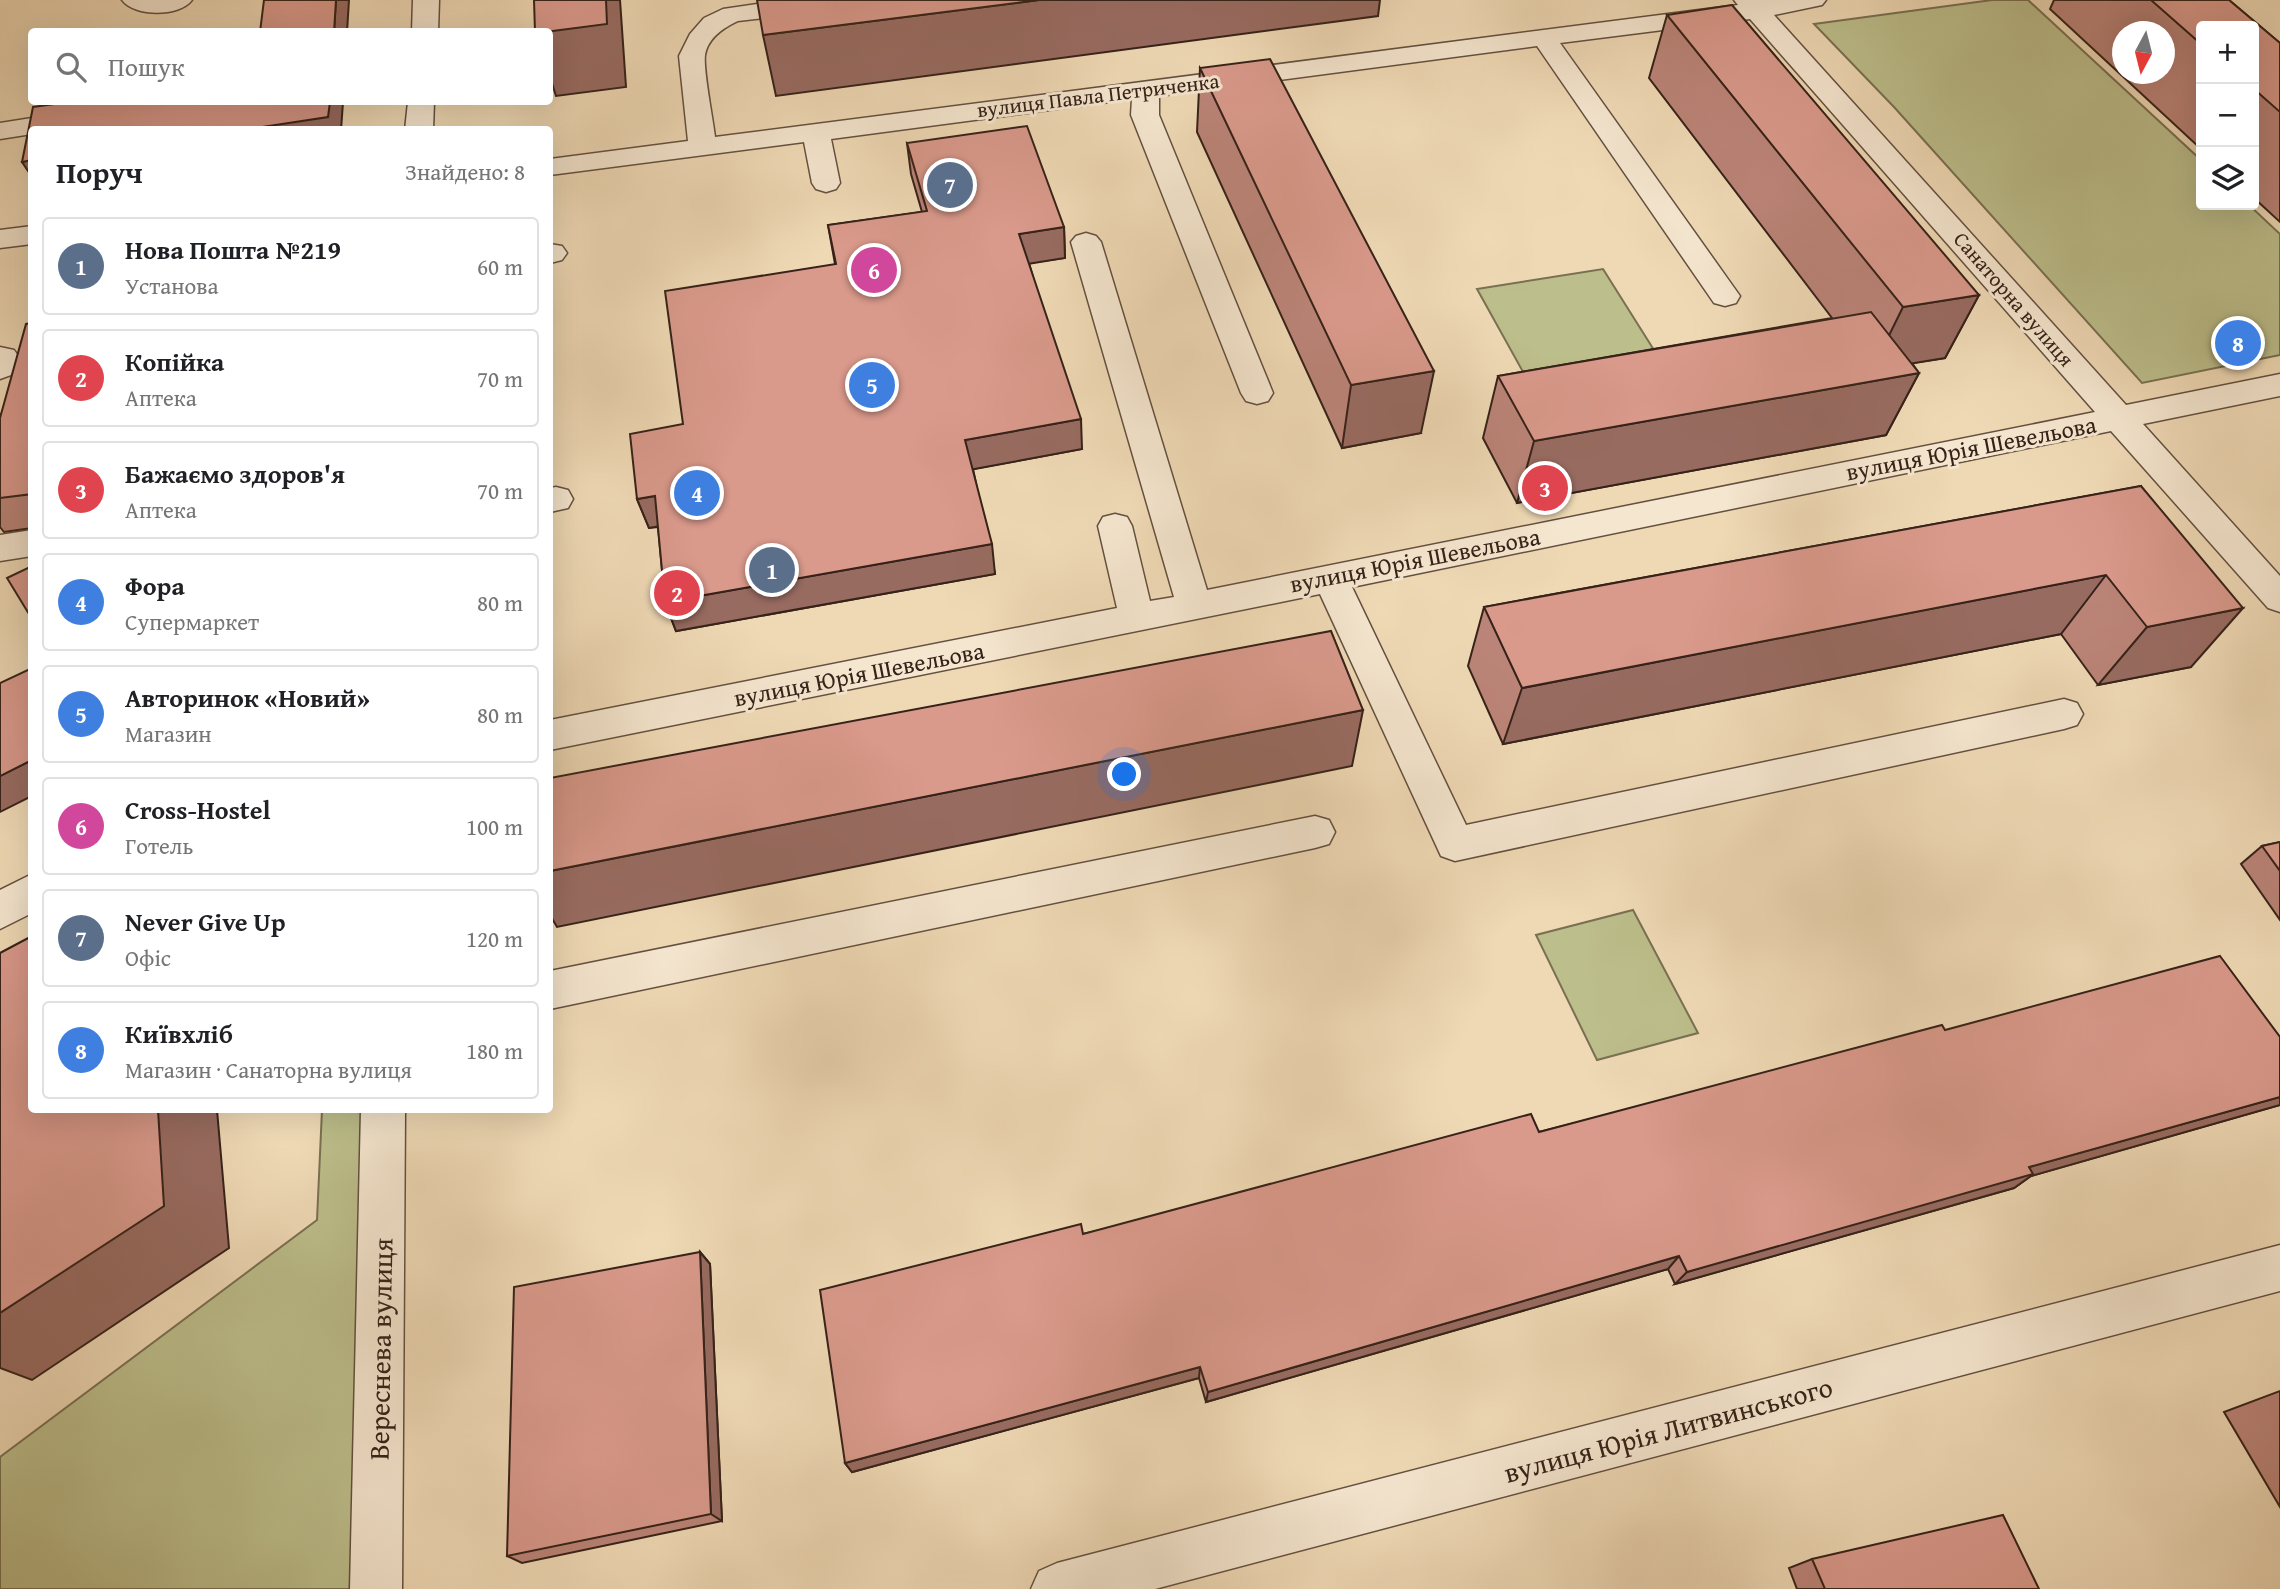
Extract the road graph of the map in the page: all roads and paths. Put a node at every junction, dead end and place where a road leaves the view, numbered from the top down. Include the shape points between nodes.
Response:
1 (135, 0) edge
2 (179, 0) edge
3 (426, 0) edge
4 (847, 0) edge
5 (1813, 0) edge
6 (1752, 5) edge
7 (731, 7) edge
8 (425, 28) edge
9 (1543, 37) junction
10 (1146, 89) junction
11 (161, 105) edge
12 (421, 105) edge
13 (28, 126) edge
14 (31, 126) edge
15 (419, 126) edge
16 (0, 131) edge
17 (816, 132) junction
18 (702, 146) junction
19 (553, 167) edge
20 (826, 184) dead end
21 (28, 236) edge
22 (0, 239) edge
23 (1086, 242) dead end
24 (1725, 296) dead end
25 (0, 357) edge
26 (0, 368) edge
27 (2280, 385) edge
28 (1257, 393) dead end
29 (2119, 418) junction
30 (1115, 526) dead end
31 (28, 544) edge
32 (0, 548) edge
33 (1330, 577) junction
34 (2280, 599) edge
35 (1195, 606) junction
36 (1137, 619) junction
37 (2064, 714) dead end
38 (553, 735) edge
39 (1315, 832) dead end
40 (28, 894) edge
41 (0, 911) edge
42 (553, 988) edge
43 (383, 1113) edge
44 (2280, 1268) edge
45 (376, 1589) edge
46 (1057, 1589) edge

1 - 2 street via 146,4
3 - 8 street
4 - 7 street
5 - 6 street, вулиця Павла Петриченка
6 - 9 street, вулиця Павла Петриченка
6 - 29 street, Санаторна вулиця
7 - 18 street via 699,39 692,56
9 - 10 street, вулиця Павла Петриченка
9 - 24 street
10 - 17 street, вулиця Павла Петриченка
10 - 28 street via 1145,115
11 - 14 street
12 - 15 street
13 - 16 street
17 - 18 street, вулиця Павла Петриченка
17 - 20 street
18 - 19 street, вулиця Павла Петриченка
21 - 22 street
23 - 35 street
25 - 26 street
27 - 29 street, вулиця Юрія Шевельова
29 - 33 street, вулиця Юрія Шевельова
29 - 34 street, Санаторна вулиця
30 - 36 street
31 - 32 street
33 - 35 street, вулиця Юрія Шевельова
33 - 37 street via 1455,844
35 - 36 street, вулиця Юрія Шевельова
36 - 38 street, вулиця Юрія Шевельова
39 - 42 street
40 - 41 street
43 - 45 street, Вереснева вулиця
44 - 46 street, вулиця Юрія Литвинського

